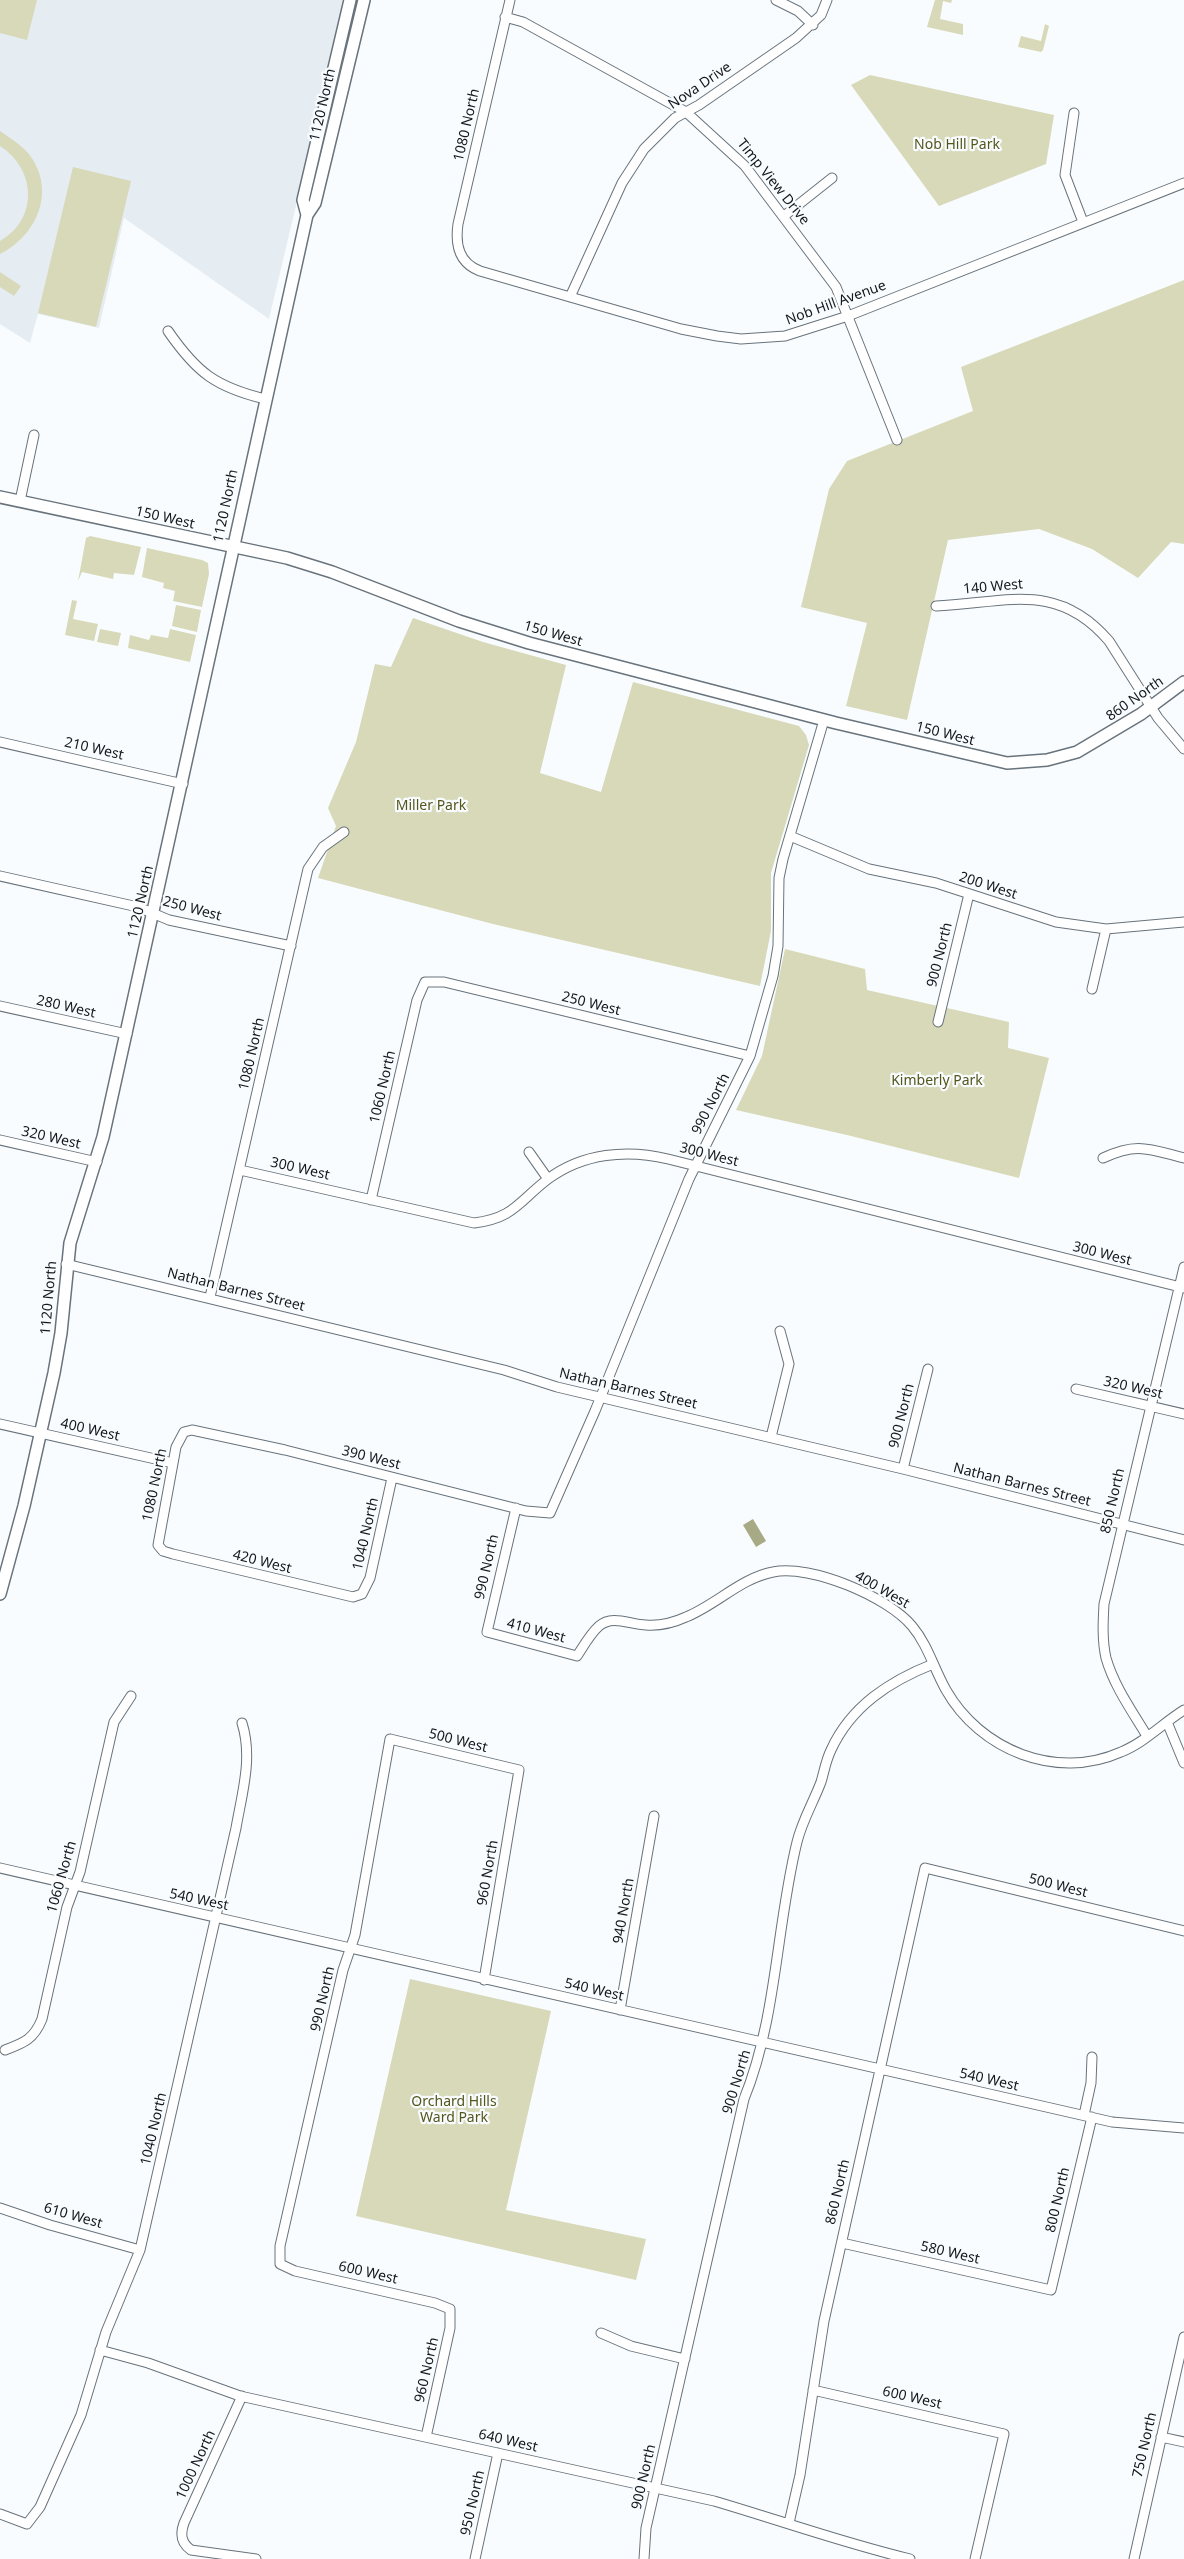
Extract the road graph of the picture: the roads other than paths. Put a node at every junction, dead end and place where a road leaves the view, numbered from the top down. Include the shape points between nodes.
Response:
1 (350, 0) edge
2 (364, 0) edge
3 (510, 0) edge
4 (776, 0) edge
5 (827, 0) edge
6 (505, 17) junction
7 (813, 25) junction
8 (686, 112) junction
9 (1074, 113) dead end
10 (832, 178) dead end
11 (1184, 182) edge
12 (307, 215) junction
13 (784, 216) junction
14 (1083, 222) junction
15 (462, 256) joint
16 (570, 297) junction
17 (848, 316) junction
18 (168, 332) dead end
19 (265, 399) junction
20 (34, 434) dead end
21 (896, 440) dead end
22 (0, 497) edge
23 (20, 501) junction
24 (233, 547) junction
25 (936, 606) dead end
26 (1184, 682) edge
27 (1152, 707) junction
28 (824, 720) junction
29 (1102, 740) joint
30 (0, 742) edge
31 (1184, 749) edge
32 (183, 784) junction
33 (344, 832) dead end
34 (790, 836) junction
35 (0, 876) edge
36 (969, 894) junction
37 (154, 913) junction
38 (1184, 922) edge
39 (1106, 929) junction
40 (291, 946) junction
41 (425, 982) joint
42 (1092, 989) dead end
43 (0, 1006) edge
44 (938, 1022) dead end
45 (127, 1034) junction
46 (750, 1056) junction
47 (0, 1140) edge
48 (529, 1152) dead end
49 (1102, 1158) dead end
50 (1184, 1158) edge
51 (96, 1162) junction
52 (695, 1166) junction
53 (240, 1170) junction
54 (548, 1179) junction
55 (371, 1200) junction
56 (66, 1264) junction
57 (1184, 1267) edge
58 (1182, 1288) edge
59 (210, 1297) junction
60 (780, 1331) dead end
61 (928, 1369) dead end
62 (1076, 1389) dead end
63 (601, 1397) junction
64 (1150, 1406) junction
65 (1184, 1414) edge
66 (0, 1424) edge
67 (184, 1432) joint
68 (41, 1433) junction
69 (771, 1437) junction
70 (173, 1463) junction
71 (903, 1469) junction
72 (392, 1478) junction
73 (516, 1508) junction
74 (550, 1513) joint
75 (1121, 1525) junction
76 (1184, 1540) edge
77 (158, 1545) joint
78 (4, 1566) edge
79 (0, 1594) edge
80 (362, 1594) joint
81 (487, 1632) joint
82 (577, 1656) joint
83 (933, 1664) junction
84 (131, 1696) dead end
85 (1184, 1710) edge
86 (1167, 1722) junction
87 (242, 1723) dead end
88 (1147, 1736) junction
89 (390, 1739) joint
90 (1184, 1763) edge
91 (519, 1770) joint
92 (654, 1816) dead end
93 (0, 1868) edge
94 (925, 1868) joint
95 (75, 1886) junction
96 (216, 1918) junction
97 (1184, 1931) edge
98 (350, 1949) junction
99 (484, 1980) junction
100 (620, 2010) junction
101 (762, 2042) junction
102 (5, 2050) dead end
103 (1092, 2056) dead end
104 (881, 2069) junction
105 (1088, 2116) junction
106 (1184, 2128) edge
107 (0, 2210) edge
108 (842, 2244) junction
109 (140, 2250) junction
110 (280, 2264) joint
111 (1051, 2290) joint
112 (450, 2309) joint
113 (601, 2333) dead end
114 (1184, 2337) edge
115 (100, 2350) junction
116 (685, 2358) junction
117 (813, 2390) junction
118 (242, 2396) junction
119 (426, 2437) junction
120 (1161, 2437) junction
121 (1184, 2442) edge
122 (498, 2453) junction
123 (656, 2488) junction
124 (0, 2514) edge
125 (789, 2523) junction
126 (256, 2559) edge
127 (475, 2559) edge
128 (644, 2559) edge
129 (910, 2559) edge
130 (975, 2559) edge
131 (1134, 2559) edge

1 - 12 street, 1120 North via 303,200
2 - 12 street, 1120 North via 316,203
3 - 6 street, 1080 North
4 - 7 street via 798,11
5 - 7 street
6 - 8 street, Timp View Drive via 523,22
6 - 15 street, 1080 North via 458,224 456,238
7 - 8 street, Nova Drive
8 - 13 street, Timp View Drive via 735,154
8 - 16 street, Nova Drive via 674,120 633,163
9 - 14 street via 1064,175
10 - 13 street
11 - 14 street, Nob Hill Avenue
12 - 19 street, 1120 North
13 - 17 street, Timp View Drive via 831,278
14 - 17 street, Nob Hill Avenue
15 - 16 street, Nob Hill Avenue via 467,264 480,271
16 - 17 street, Nob Hill Avenue via 699,333 741,339 786,336
17 - 21 street, Timp View Drive
18 - 19 street via 185,356 211,378 238,392
19 - 24 street, 1120 North
20 - 23 street
22 - 23 street, 150 West
23 - 24 street, 150 West
24 - 28 street, 150 West via 317,567 459,621 529,643
24 - 32 street, 1120 North
25 - 27 street, 140 West via 1029,598 1068,608 1100,631
26 - 27 street, 860 North
27 - 29 street, 860 North
27 - 31 street
28 - 29 street, 150 West via 1007,763 1064,756
28 - 34 street, 990 North
30 - 32 street, 210 West
32 - 37 street, 1120 North
33 - 40 street, 1080 North via 323,847 308,869
34 - 36 street, 200 West via 869,869 936,883
34 - 46 street, 990 North via 779,878 778,946 773,976
35 - 37 street, 250 West
36 - 39 street, 200 West via 1056,922
36 - 44 street, 900 North
37 - 40 street, 250 West via 169,920
37 - 45 street, 1120 North
38 - 39 street, 200 West
39 - 42 street
40 - 53 street, 1080 North
41 - 46 street, 250 West via 444,982
41 - 55 street, 1060 North via 417,1000
43 - 45 street, 280 West
45 - 51 street, 1120 North
46 - 52 street, 990 North
47 - 51 street, 320 West
48 - 54 street
49 - 50 street via 1121,1149 1139,1147
51 - 56 street, 1120 North via 77,1217
52 - 54 street, 300 West via 655,1156 621,1154 579,1162
52 - 58 street, 300 West
52 - 63 street, 990 North
53 - 55 street, 300 West
53 - 59 street, 1080 North
54 - 55 street, 300 West via 520,1206 504,1216 474,1223
56 - 59 street, Nathan Barnes Street
56 - 68 street, 1120 North via 61,1333
57 - 58 street, 850 North
58 - 64 street, 850 North
59 - 63 street, Nathan Barnes Street
60 - 69 street via 789,1364
61 - 71 street, 900 North
62 - 64 street, 320 West
63 - 69 street, Nathan Barnes Street
63 - 74 street, 990 North
64 - 65 street, 320 West
64 - 75 street, 850 North
66 - 68 street, 400 West
67 - 70 street, 1080 North via 176,1447
67 - 72 street, 390 West via 201,1431
68 - 70 street, 400 West
68 - 78 street, 1120 North
69 - 71 street, Nathan Barnes Street
70 - 77 street, 1080 North
71 - 75 street, Nathan Barnes Street
72 - 73 street, 390 West
72 - 80 street, 1040 North via 370,1578
73 - 74 street, 390 West
73 - 81 street, 990 North
75 - 76 street, Nathan Barnes Street
75 - 88 street, 850 North via 1104,1604 1104,1642 1112,1675
77 - 80 street, 420 West via 173,1554 344,1596
78 - 79 street, 1120 North
81 - 82 street, 410 West
82 - 83 street, 400 West via 605,1622 617,1620 647,1625 672,1622 695,1614 756,1578 771,1572 793,1570 834,1579 892,1609 912,1626
83 - 88 street, 400 West via 967,1720 987,1738 1017,1753 1054,1761 1091,1760 1122,1752
83 - 101 street, 900 North via 889,1685 864,1704 844,1727 830,1752 796,1844
84 - 95 street, 1060 North via 114,1722
85 - 86 street, 400 West
86 - 88 street, 400 West
86 - 90 street
87 - 96 street, 1040 North via 248,1758
89 - 91 street, 500 West
89 - 98 street, 990 North
91 - 99 street, 960 North
92 - 100 street, 940 North
93 - 95 street, 540 West
94 - 97 street, 500 West
94 - 104 street, 860 North
95 - 96 street, 540 West
95 - 102 street, 1060 North via 37,2032 28,2041
96 - 98 street, 540 West
96 - 109 street, 1040 North
98 - 99 street, 540 West
98 - 110 street, 990 North via 280,2246
99 - 100 street, 540 West
100 - 101 street, 540 West
101 - 104 street, 540 West
101 - 116 street, 900 North via 744,2099
103 - 105 street, 800 North
104 - 105 street, 540 West
104 - 108 street, 860 North
105 - 106 street, 540 West via 1132,2125
105 - 111 street, 800 North
107 - 109 street, 610 West
108 - 111 street, 580 West
108 - 117 street, 860 North via 824,2321
109 - 115 street, 1040 North
110 - 112 street, 600 West via 295,2271
112 - 119 street, 960 North via 450,2328
113 - 116 street via 631,2346
114 - 120 street, 750 North
115 - 118 street, 640 West
115 - 124 street, 1040 North via 81,2415 40,2507 27,2524
116 - 123 street, 900 North
117 - 125 street, 860 North
117 - 130 street, 600 West via 1004,2434
118 - 119 street, 640 West
118 - 126 street, 1000 North via 182,2529 185,2546 200,2552
119 - 122 street, 640 West
120 - 121 street
120 - 131 street, 750 North
122 - 123 street, 640 West
122 - 127 street, 950 North
123 - 125 street, 640 West
123 - 128 street, 900 North via 646,2528
125 - 129 street, 640 West

